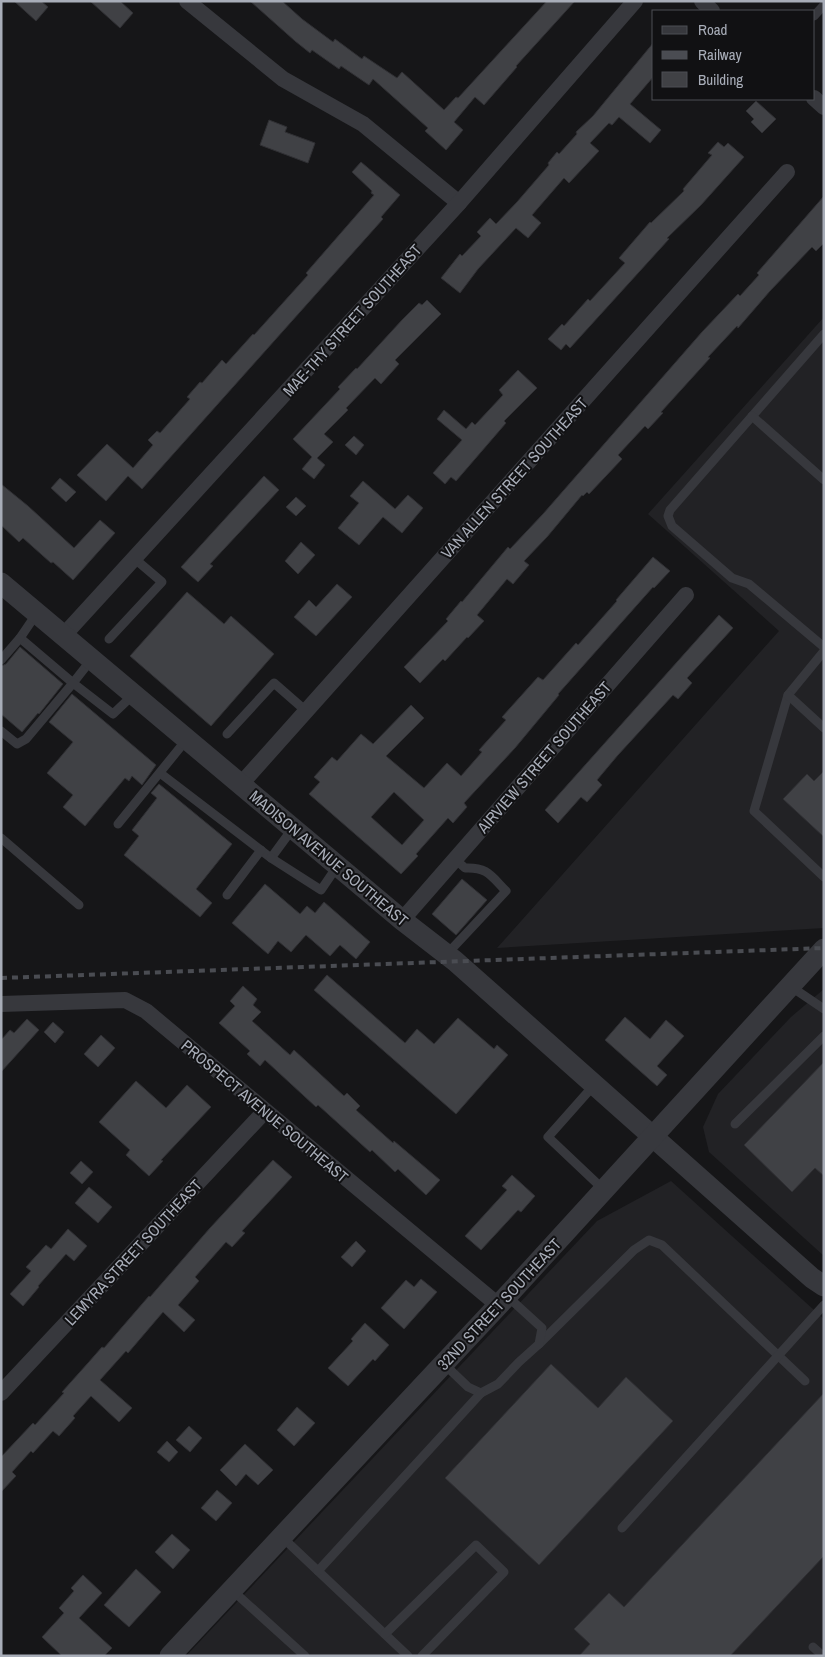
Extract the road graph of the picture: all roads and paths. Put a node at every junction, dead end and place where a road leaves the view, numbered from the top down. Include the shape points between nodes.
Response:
1 (187, 1) edge
2 (635, 1) edge
3 (702, 1) edge
4 (824, 5) edge
5 (711, 10) edge
6 (815, 15) edge
7 (787, 172) dead end
8 (459, 203) junction
9 (824, 334) edge
10 (752, 416) junction
11 (824, 480) edge
12 (135, 559) junction
13 (1, 582) edge
14 (686, 595) dead end
15 (37, 613) junction
16 (64, 636) junction
17 (20, 638) junction
18 (109, 639) dead end
19 (824, 647) edge
20 (824, 652) edge
21 (92, 659) junction
22 (1, 660) edge
23 (73, 683) junction
24 (134, 694) junction
25 (788, 695) junction
26 (306, 711) junction
27 (824, 728) edge
28 (1, 731) edge
29 (227, 734) dead end
30 (188, 739) junction
31 (160, 773) junction
32 (241, 784) junction
33 (118, 824) dead end
34 (294, 828) junction
35 (1, 838) edge
36 (262, 850) junction
37 (271, 858) junction
38 (455, 859) junction
39 (338, 865) junction
40 (824, 877) edge
41 (227, 895) dead end
42 (79, 904) dead end
43 (402, 920) junction
44 (824, 949) edge
45 (446, 954) junction
46 (790, 986) junction
47 (1, 1004) edge
48 (824, 1009) edge
49 (824, 1036) edge
50 (595, 1084) junction
51 (265, 1111) junction
52 (735, 1124) dead end
53 (654, 1136) junction
54 (604, 1190) junction
55 (820, 1286) edge
56 (503, 1300) junction
57 (824, 1305) edge
58 (539, 1344) junction
59 (778, 1355) junction
60 (443, 1364) junction
61 (805, 1381) dead end
62 (1, 1393) edge
63 (481, 1393) junction
64 (622, 1528) dead end
65 (281, 1537) junction
66 (318, 1571) junction
67 (232, 1590) junction
68 (385, 1634) junction
69 (813, 1647) dead end
70 (170, 1656) edge
71 (305, 1656) edge
72 (408, 1656) edge
73 (422, 1656) edge
74 (824, 1656) edge

1 - 8 street via 283,79 363,124
2 - 8 street, MAE-THY STREET SOUTHEAST
3 - 5 street
4 - 6 lane
7 - 26 street, VAN ALLEN STREET SOUTHEAST
8 - 12 street, MAE-THY STREET SOUTHEAST
9 - 10 lane
10 - 11 lane
10 - 19 lane via 670,510 669,521 732,578 749,584
12 - 16 street, MAE-THY STREET SOUTHEAST
12 - 18 lane via 162,582
13 - 15 street, MADISON AVENUE SOUTHEAST
14 - 38 street, AIRVIEW STREET SOUTHEAST
15 - 16 street, MADISON AVENUE SOUTHEAST
15 - 17 lane
16 - 21 street, MADISON AVENUE SOUTHEAST
17 - 22 lane
17 - 23 lane
20 - 25 lane
21 - 23 lane
21 - 24 street, MADISON AVENUE SOUTHEAST
23 - 24 lane via 113,714
23 - 28 lane via 26,739 16,744
24 - 30 street, MADISON AVENUE SOUTHEAST
25 - 27 lane
25 - 40 lane via 754,811
26 - 29 lane via 274,682
26 - 32 street, VAN ALLEN STREET SOUTHEAST
30 - 31 lane
30 - 32 street, MADISON AVENUE SOUTHEAST
31 - 33 lane
31 - 36 lane
32 - 34 street, MADISON AVENUE SOUTHEAST
34 - 37 lane
34 - 39 street, MADISON AVENUE SOUTHEAST
35 - 42 lane
36 - 37 lane
36 - 41 lane
37 - 39 lane via 321,890
38 - 43 street, AIRVIEW STREET SOUTHEAST
38 - 45 lane via 465,868 486,870 506,891
39 - 43 street, MADISON AVENUE SOUTHEAST
43 - 45 street, MADISON AVENUE SOUTHEAST
44 - 46 street, 32ND STREET SOUTHEAST
45 - 50 street, MADISON AVENUE SOUTHEAST
46 - 48 lane
46 - 53 street, 32ND STREET SOUTHEAST
47 - 51 street, PROSPECT AVENUE SOUTHEAST via 125,1000 146,1011
49 - 52 lane
50 - 53 street, MADISON AVENUE SOUTHEAST
50 - 54 lane via 548,1137
51 - 56 street, PROSPECT AVENUE SOUTHEAST
51 - 62 street, LEMYRA STREET SOUTHEAST
53 - 54 street, 32ND STREET SOUTHEAST
53 - 55 street, MADISON AVENUE SOUTHEAST
54 - 56 street, 32ND STREET SOUTHEAST
56 - 58 lane via 542,1328
56 - 60 street, 32ND STREET SOUTHEAST
57 - 59 lane
58 - 59 lane via 634,1250 649,1240 662,1245
58 - 63 lane via 498,1384
59 - 61 lane
59 - 64 lane
60 - 63 lane via 468,1387
60 - 65 street, 32ND STREET SOUTHEAST
63 - 66 lane
65 - 66 lane
65 - 67 street, 32ND STREET SOUTHEAST
66 - 68 lane
67 - 70 street, 32ND STREET SOUTHEAST
67 - 71 lane
68 - 72 lane
68 - 73 lane via 476,1545 504,1572
69 - 74 lane

